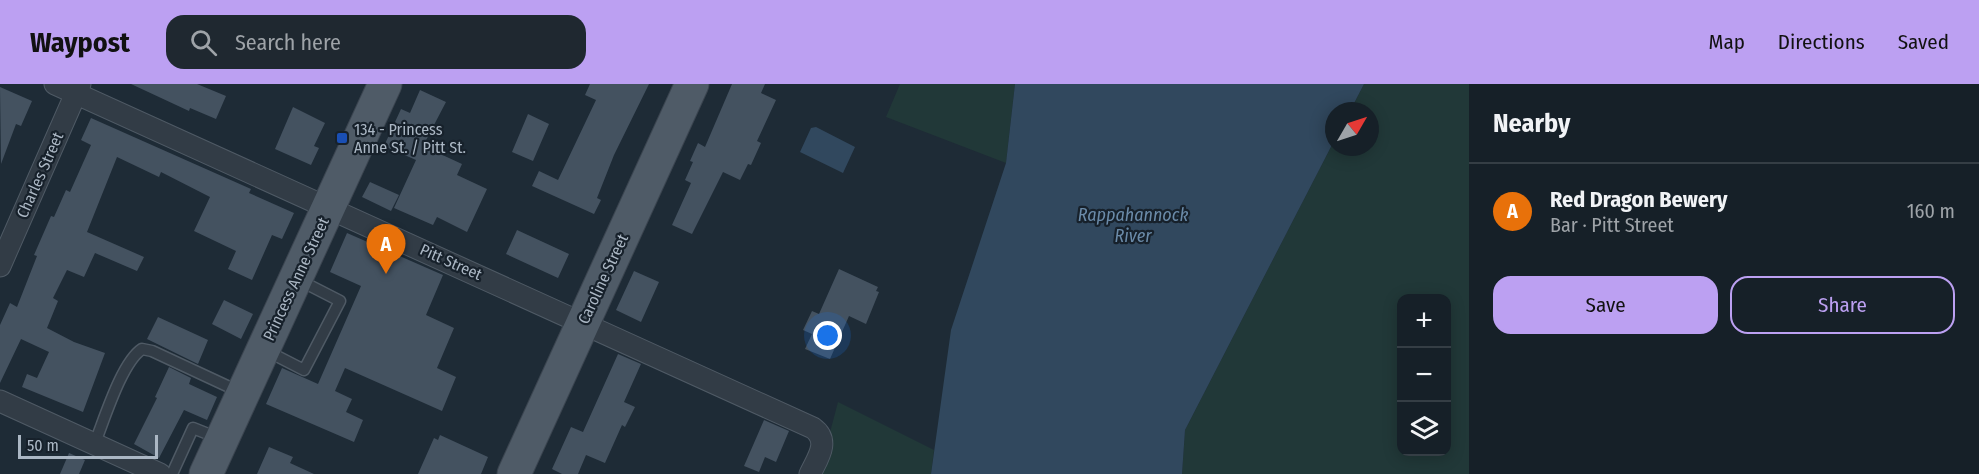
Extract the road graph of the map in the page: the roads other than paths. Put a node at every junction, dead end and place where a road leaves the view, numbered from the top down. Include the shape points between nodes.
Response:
1 (55, 84) edge
2 (385, 84) edge
3 (692, 84) edge
4 (78, 89) edge
5 (329, 207) junction
6 (0, 266) edge
7 (296, 279) junction
8 (584, 322) junction
9 (264, 349) junction
10 (243, 393) junction
11 (0, 401) edge
12 (222, 440) junction
13 (94, 445) junction
14 (160, 474) edge
15 (172, 474) edge
16 (206, 474) edge
17 (514, 474) edge
18 (810, 474) edge

1 - 4 street, Pitt Street
2 - 5 main road, Princess Anne Street
3 - 8 main road, Caroline Street
4 - 5 street, Pitt Street
4 - 6 street, Charles Street
5 - 7 main road, Princess Anne Street
5 - 8 street, Pitt Street
7 - 9 main road, Princess Anne Street
7 - 9 lane via 340,301 304,370
8 - 17 main road, Caroline Street
8 - 18 street, Pitt Street via 819,432 823,444
9 - 10 main road, Princess Anne Street
10 - 12 main road, Princess Anne Street
10 - 13 lane via 142,349 123,376
11 - 13 street
12 - 15 lane via 193,428
12 - 16 main road, Princess Anne Street
13 - 14 street

